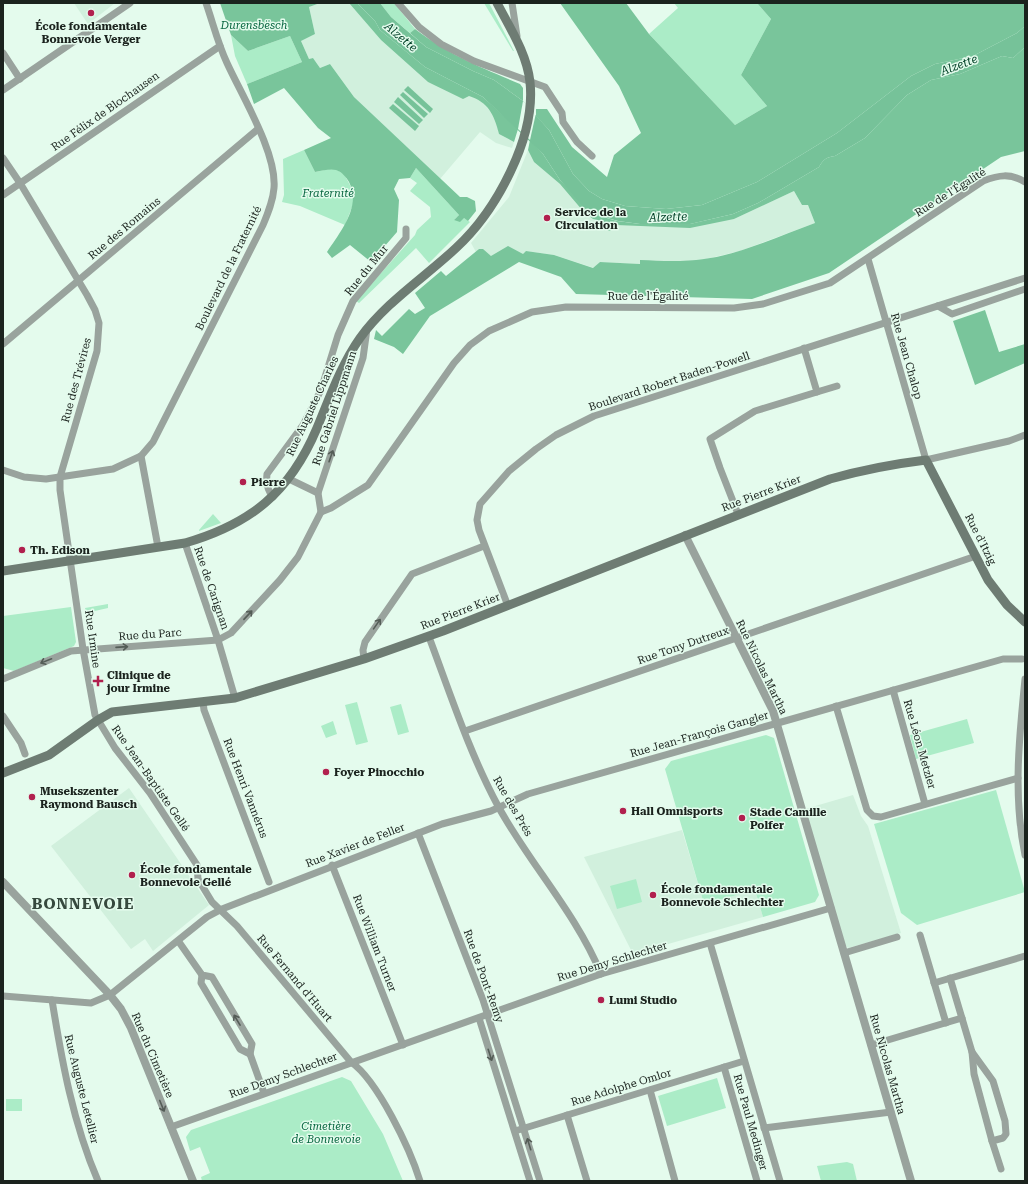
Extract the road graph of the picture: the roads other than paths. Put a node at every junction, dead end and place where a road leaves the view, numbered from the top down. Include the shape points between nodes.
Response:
1 (130, 3) edge
2 (206, 3) edge
3 (398, 3) edge
4 (497, 3) edge
5 (512, 3) edge
6 (519, 45) junction
7 (220, 46) junction
8 (3, 53) edge
9 (20, 79) junction
10 (530, 82) junction
11 (3, 90) edge
12 (258, 128) junction
13 (592, 156) dead end
14 (3, 158) edge
15 (1025, 182) edge
16 (20, 183) junction
17 (3, 195) edge
18 (406, 229) dead end
19 (868, 259) junction
20 (1025, 278) edge
21 (79, 281) junction
22 (1025, 289) edge
23 (938, 306) junction
24 (886, 322) junction
25 (367, 329) junction
26 (3, 344) edge
27 (804, 348) junction
28 (836, 386) dead end
29 (817, 392) junction
30 (1025, 435) edge
31 (141, 456) junction
32 (926, 460) junction
33 (3, 470) edge
34 (60, 477) junction
35 (289, 479) junction
36 (318, 493) junction
37 (273, 497) junction
38 (321, 512) junction
39 (738, 514) junction
40 (685, 535) junction
41 (184, 543) junction
42 (484, 546) junction
43 (158, 547) junction
44 (976, 556) junction
45 (71, 560) junction
46 (3, 570) edge
47 (508, 606) junction
48 (1025, 622) edge
49 (428, 636) junction
50 (736, 638) junction
51 (218, 640) junction
52 (83, 649) junction
53 (364, 659) junction
54 (1024, 660) edge
55 (3, 678) edge
56 (1025, 679) edge
57 (893, 690) junction
58 (235, 698) junction
59 (203, 702) junction
60 (836, 706) junction
61 (3, 716) edge
62 (98, 720) junction
63 (777, 723) junction
64 (465, 731) junction
65 (25, 754) dead end
66 (3, 773) edge
67 (1018, 778) junction
68 (926, 804) junction
69 (498, 806) junction
70 (418, 833) junction
71 (1025, 855) edge
72 (332, 865) junction
73 (3, 882) edge
74 (269, 882) dead end
75 (831, 908) junction
76 (222, 909) junction
77 (920, 935) dead end
78 (897, 937) dead end
79 (179, 942) junction
80 (710, 943) junction
81 (844, 953) junction
82 (1025, 956) edge
83 (601, 974) junction
84 (202, 975) junction
85 (950, 978) junction
86 (934, 983) junction
87 (110, 995) junction
88 (3, 996) edge
89 (52, 1000) junction
90 (488, 1015) junction
91 (479, 1018) junction
92 (962, 1018) junction
93 (946, 1023) junction
94 (403, 1044) junction
95 (871, 1045) junction
96 (972, 1052) junction
97 (250, 1054) junction
98 (744, 1061) junction
99 (351, 1062) junction
100 (724, 1067) junction
101 (650, 1090) junction
102 (264, 1094) junction
103 (890, 1112) junction
104 (567, 1115) junction
105 (171, 1126) junction
106 (524, 1128) junction
107 (764, 1128) junction
108 (515, 1131) junction
109 (992, 1140) junction
110 (1001, 1169) dead end
111 (98, 1181) edge
112 (193, 1181) edge
113 (420, 1181) edge
114 (530, 1181) edge
115 (540, 1181) edge
116 (587, 1181) edge
117 (675, 1181) edge
118 (757, 1181) edge
119 (780, 1181) edge
120 (911, 1181) edge

1 - 9 street
2 - 7 street, Boulevard de la Fraternité
3 - 10 street via 418,27 441,44 474,62
4 - 6 main road, Rue Auguste Charles
5 - 6 street
6 - 10 main road, Rue Auguste Charles
7 - 12 street, Boulevard de la Fraternité
7 - 16 street, Rue Félix de Blochausen
8 - 9 street
9 - 11 street
10 - 13 street via 548,89 562,113 563,122 577,142
10 - 25 main road, Rue Auguste Charles via 530,102 520,145 490,209 457,247 396,298
12 - 21 street, Rue des Romains
12 - 31 street, Boulevard de la Fraternité via 271,161 275,186 272,204 264,226 153,442
14 - 16 street, Rue des Trévires
15 - 19 street, Rue de l'Égalité via 1015,176 998,175 983,181
16 - 17 street, Rue Félix de Blochausen
16 - 21 street, Rue des Trévires
18 - 37 street, Rue du Mur via 406,238 353,301 338,335 321,390 303,425 267,474 266,481
19 - 24 street, Rue Jean Chalop
19 - 38 street, Rue de l'Égalité via 830,283 763,304 734,308 566,307 532,312 508,321 470,345 454,363 368,485
20 - 23 street, Boulevard Robert Baden-Powell
21 - 26 street, Rue des Romains
21 - 34 street, Rue des Trévires via 95,310 100,335
22 - 23 street via 952,314
23 - 24 street, Boulevard Robert Baden-Powell
24 - 27 street, Boulevard Robert Baden-Powell
24 - 32 street, Rue Jean Chalop
25 - 35 main road, Rue Auguste Charles via 344,365 316,430
36 -> 25 street, Rue Gabriel Lippmann via 363,358
27 - 29 street
27 - 42 street, Boulevard Robert Baden-Powell via 594,416 556,434 509,471 480,504 477,520
28 - 29 street
29 - 39 street via 755,411 710,439
30 - 32 street via 1002,443
31 - 34 street, Boulevard de la Fraternité via 113,469
31 - 43 street
32 - 39 main road, Rue Pierre Krier via 863,470 830,479
32 - 44 main road, Rue d'Itzig
33 - 34 street, Boulevard de la Fraternité via 24,477
34 - 45 street, Rue des Trévires
35 - 36 street
35 - 37 main road, Rue Auguste Charles
36 - 38 street, Rue Gabriel Lippmann
37 - 41 main road, Rue Auguste Charles via 239,522 214,534
51 -> 38 street via 231,633 280,580 298,557
39 - 40 main road, Rue Pierre Krier
40 - 47 main road, Rue Pierre Krier
40 - 50 street, Rue Nicolas Martha
41 - 43 main road, Rue Auguste Charles
41 - 51 street, Rue de Carignan
42 - 47 street, Boulevard Robert Baden-Powell
53 -> 42 street via 365,642 412,574
43 - 45 main road, Rue Auguste Charles
44 - 48 main road, Rue d'Itzig via 995,591
44 - 50 street, Rue Tony Dutreux
45 - 46 main road, Rue Auguste Charles
45 - 52 street, Rue Irmine
47 - 49 main road, Rue Pierre Krier
49 - 53 main road, Rue Pierre Krier
49 - 64 street, Rue des Prés
50 - 63 street, Rue Nicolas Martha
50 - 64 street, Rue Tony Dutreux
52 -> 51 street, Rue du Parc
51 - 58 street, Rue de Carignan
52 -> 55 street, Rue du Parc via 71,651
52 - 62 street, Rue Irmine via 92,708
53 - 58 main road, Rue Pierre Krier
54 - 57 street, Rue Jean-François Gangler via 1003,659
56 - 67 street
57 - 60 street, Rue Jean-François Gangler
57 - 68 street, Rue Léon Metzler
58 - 59 main road, Rue Pierre Krier
59 - 62 main road, Rue Pierre Krier via 123,710 112,712
59 - 74 street, Rue Henri Vannérus
60 - 63 street, Rue Jean-François Gangler
60 - 68 street via 867,810 873,816 881,817
61 - 65 street via 21,743
62 - 66 main road, Rue Pierre Krier via 49,755
62 - 76 street, Rue Jean-Baptiste Gellé via 197,865 198,879 212,902
63 - 69 street, Rue Jean-François Gangler via 528,794
63 - 75 street, Rue Nicolas Martha
64 - 69 street, Rue des Prés
67 - 68 street
67 - 71 street
69 - 70 street, Rue Xavier de Feller via 491,811 454,820
69 - 83 street, Rue des Prés via 588,946
70 - 72 street, Rue Xavier de Feller
70 - 90 street, Rue de Pont-Remy
72 - 76 street, Rue Xavier de Feller
72 - 94 street, Rue William Turner
73 - 87 street, Rue du Cimetière
75 - 80 street, Rue Demy Schlechter
75 - 81 street, Rue Nicolas Martha
76 - 79 street, Rue Xavier de Feller via 207,917
76 - 99 street, Rue Fernand d'Huart
77 - 86 street
78 - 81 street
79 - 84 street
79 - 87 street, Rue Xavier de Feller
80 - 83 street, Rue Demy Schlechter
80 - 98 street, Rue Paul Medinger
81 - 95 street, Rue Nicolas Martha
82 - 85 street
83 - 90 street, Rue Demy Schlechter
84 - 97 street via 201,983 232,1036 240,1049
97 -> 84 street via 252,1044 212,977
85 - 86 street
85 - 92 street
86 - 93 street
87 - 89 street, Rue Xavier de Feller via 91,1003
87 -> 105 street, Rue du Cimetière via 131,1028
88 - 89 street, Rue Xavier de Feller
89 - 111 street, Rue Auguste Letellier via 61,1056 76,1118 87,1156
90 - 91 street, Rue Demy Schlechter
90 - 106 street, Rue de Pont-Remy
91 - 94 street, Rue Demy Schlechter
91 -> 108 street, Rue de Pont-Remy
92 - 93 street
92 - 96 street
93 - 95 street
94 - 99 street, Rue Demy Schlechter
95 - 103 street, Rue Nicolas Martha
96 - 109 street via 974,1074
96 - 109 street via 993,1081 1005,1121 1006,1134 1003,1138
97 - 102 street
98 - 100 street, Rue Paul Medinger
98 - 107 street, Rue Paul Medinger
99 - 102 street, Rue Demy Schlechter
99 - 113 street, Rue Fernand d'Huart via 361,1069 375,1089 396,1127
100 - 101 street, Rue Adolphe Omlor
100 - 118 street, Rue Paul Medinger
101 - 104 street, Rue Adolphe Omlor
101 - 117 street
102 - 105 street, Rue Demy Schlechter
103 - 107 street
103 - 120 street, Rue Nicolas Martha
104 - 106 street, Rue Adolphe Omlor
104 - 116 street
105 - 112 street, Rue du Cimetière
106 - 108 street
115 -> 106 street, Rue de Pont-Remy
107 - 119 street, Rue Paul Medinger
108 - 114 street, Rue de Pont-Remy
109 - 110 street

